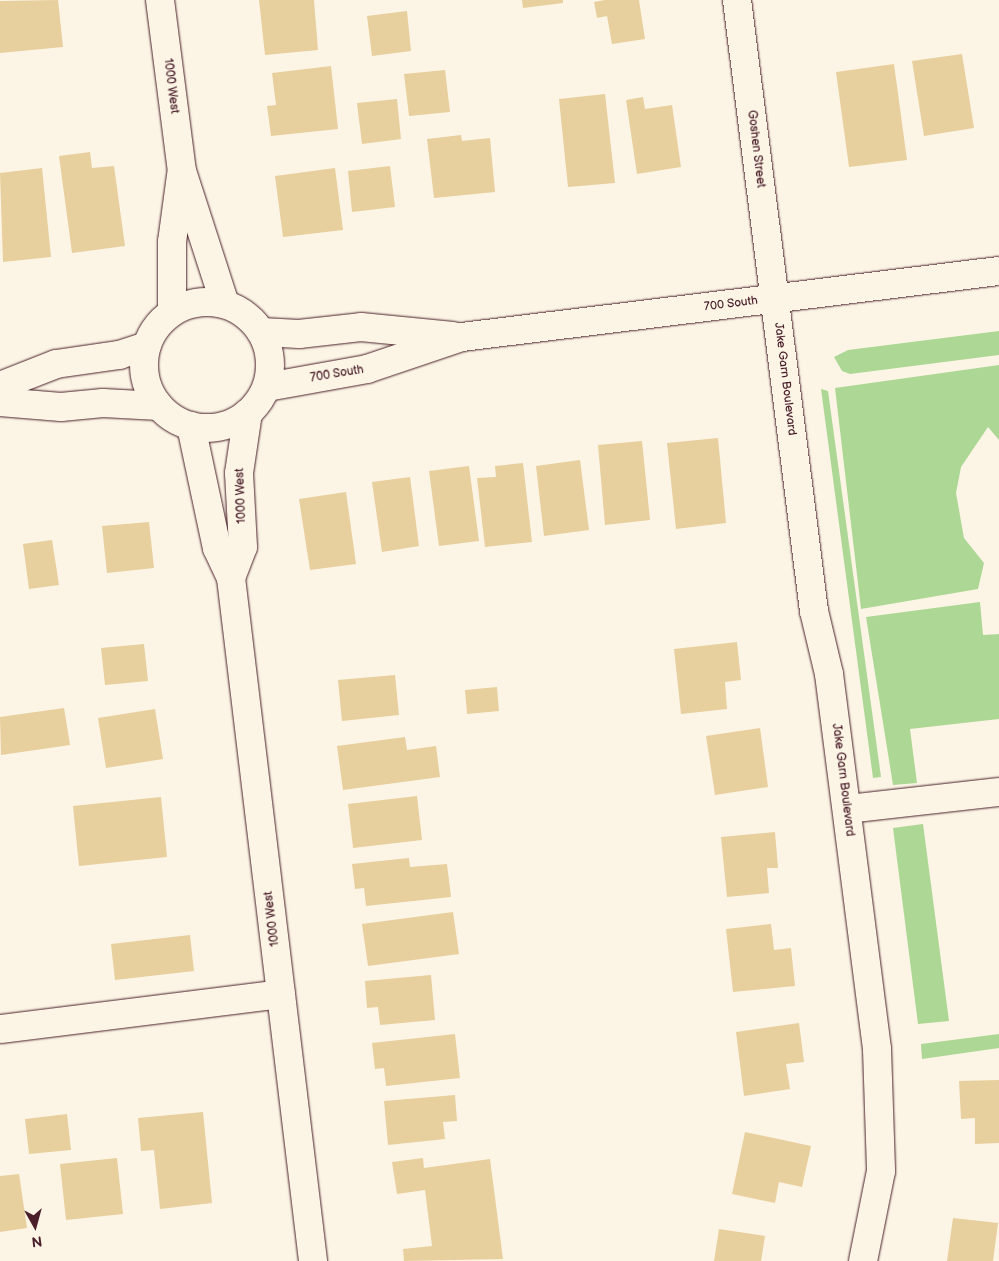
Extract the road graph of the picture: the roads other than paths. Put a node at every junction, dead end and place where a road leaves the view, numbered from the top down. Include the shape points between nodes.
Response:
1 (160, 0) edge
2 (737, 0) edge
3 (182, 172) junction
4 (999, 271) edge
5 (774, 299) junction
6 (225, 304) junction
7 (172, 312) junction
8 (261, 332) junction
9 (462, 337) junction
10 (147, 346) junction
11 (0, 386) edge
12 (267, 387) junction
13 (0, 402) edge
14 (159, 406) junction
15 (248, 413) junction
16 (191, 426) junction
17 (231, 578) junction
18 (999, 792) edge
19 (847, 809) junction
20 (281, 994) junction
21 (1, 1029) edge
22 (313, 1261) edge
23 (863, 1261) edge

1 - 3 street, 1000 West
2 - 5 street, Goshen Street
3 - 6 street, 1000 West
3 - 7 street, 1000 West via 172,242
4 - 5 street, 700 South
5 - 9 street, 700 South
5 - 19 street, Jake Garn Boulevard via 814,611 829,674
6 - 7 street via 189,304
6 - 8 street
7 - 10 street
8 - 9 street, 700 South via 299,334 361,327
8 - 12 street via 270,359
9 - 12 street, 700 South via 367,369
10 - 11 street via 119,355 56,364
10 - 14 street via 145,378
12 - 15 street
13 - 14 street via 61,407 103,403
14 - 16 street
15 - 16 street via 221,426
15 - 17 street, 1000 West via 239,473 243,547
16 - 17 street, 1000 West via 217,548
17 - 20 street, 1000 West
18 - 19 street
19 - 23 street, Jake Garn Boulevard via 877,1049 883,1136 876,1207
20 - 21 street
20 - 22 street, 1000 West

